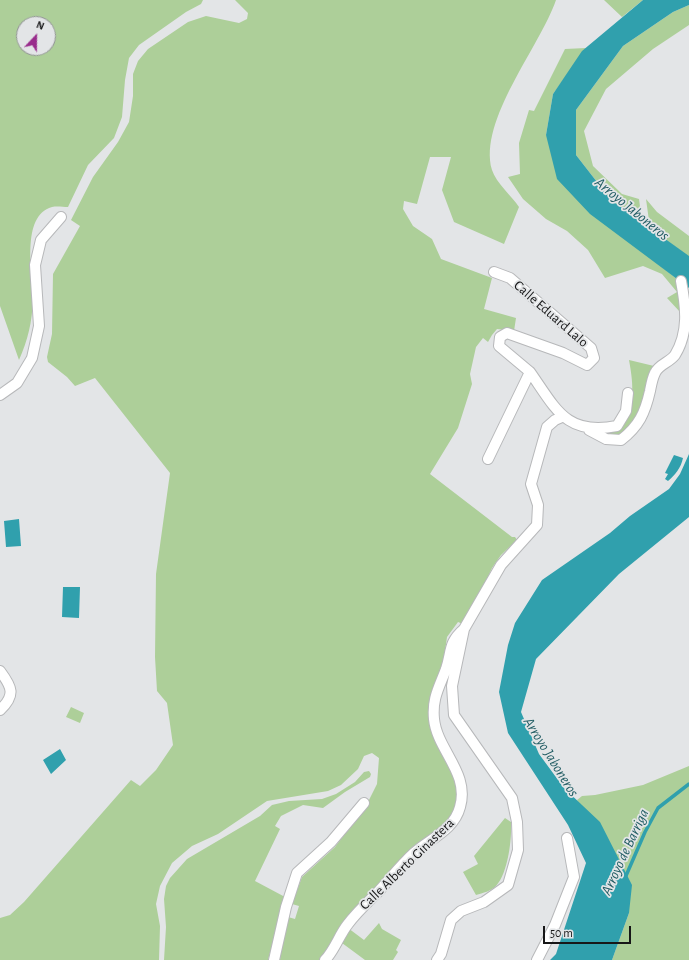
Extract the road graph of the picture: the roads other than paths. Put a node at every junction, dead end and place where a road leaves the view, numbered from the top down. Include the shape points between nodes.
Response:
1 (61, 217) dead end
2 (494, 272) dead end
3 (681, 281) dead end
4 (530, 372) junction
5 (628, 393) dead end
6 (0, 395) edge
7 (562, 417) junction
8 (587, 429) junction
9 (488, 459) dead end
10 (464, 630) junction
11 (0, 671) edge
12 (0, 710) edge
13 (364, 803) dead end
14 (567, 838) dead end
15 (274, 960) edge
16 (325, 960) edge
17 (437, 960) edge
18 (537, 960) edge

1 - 6 street via 41,240 35,265 39,326 32,358 17,383
2 - 4 street, Calle Eduard Lalo via 510,278 591,348 594,358 587,365 535,342 507,334 500,337 499,346
3 - 8 street via 687,315 682,342 674,357 662,364 654,374 644,413 634,430 621,440 606,439
4 - 7 street
4 - 9 street
5 - 8 street via 626,411 617,426
7 - 8 street
7 - 10 street via 547,427 531,484 538,505 537,525 501,565
10 - 16 street, Calle Alberto Ginastera via 453,638 446,669 434,696 434,720 440,740 455,766 462,793 460,807 454,821 436,838 414,853 358,912
10 - 17 street via 452,686 454,715 512,798 518,850 508,885 484,902 460,911 451,920
11 - 12 street via 11,688 10,698
13 - 15 street via 331,842 298,873 286,907
14 - 18 street via 574,877 555,925

